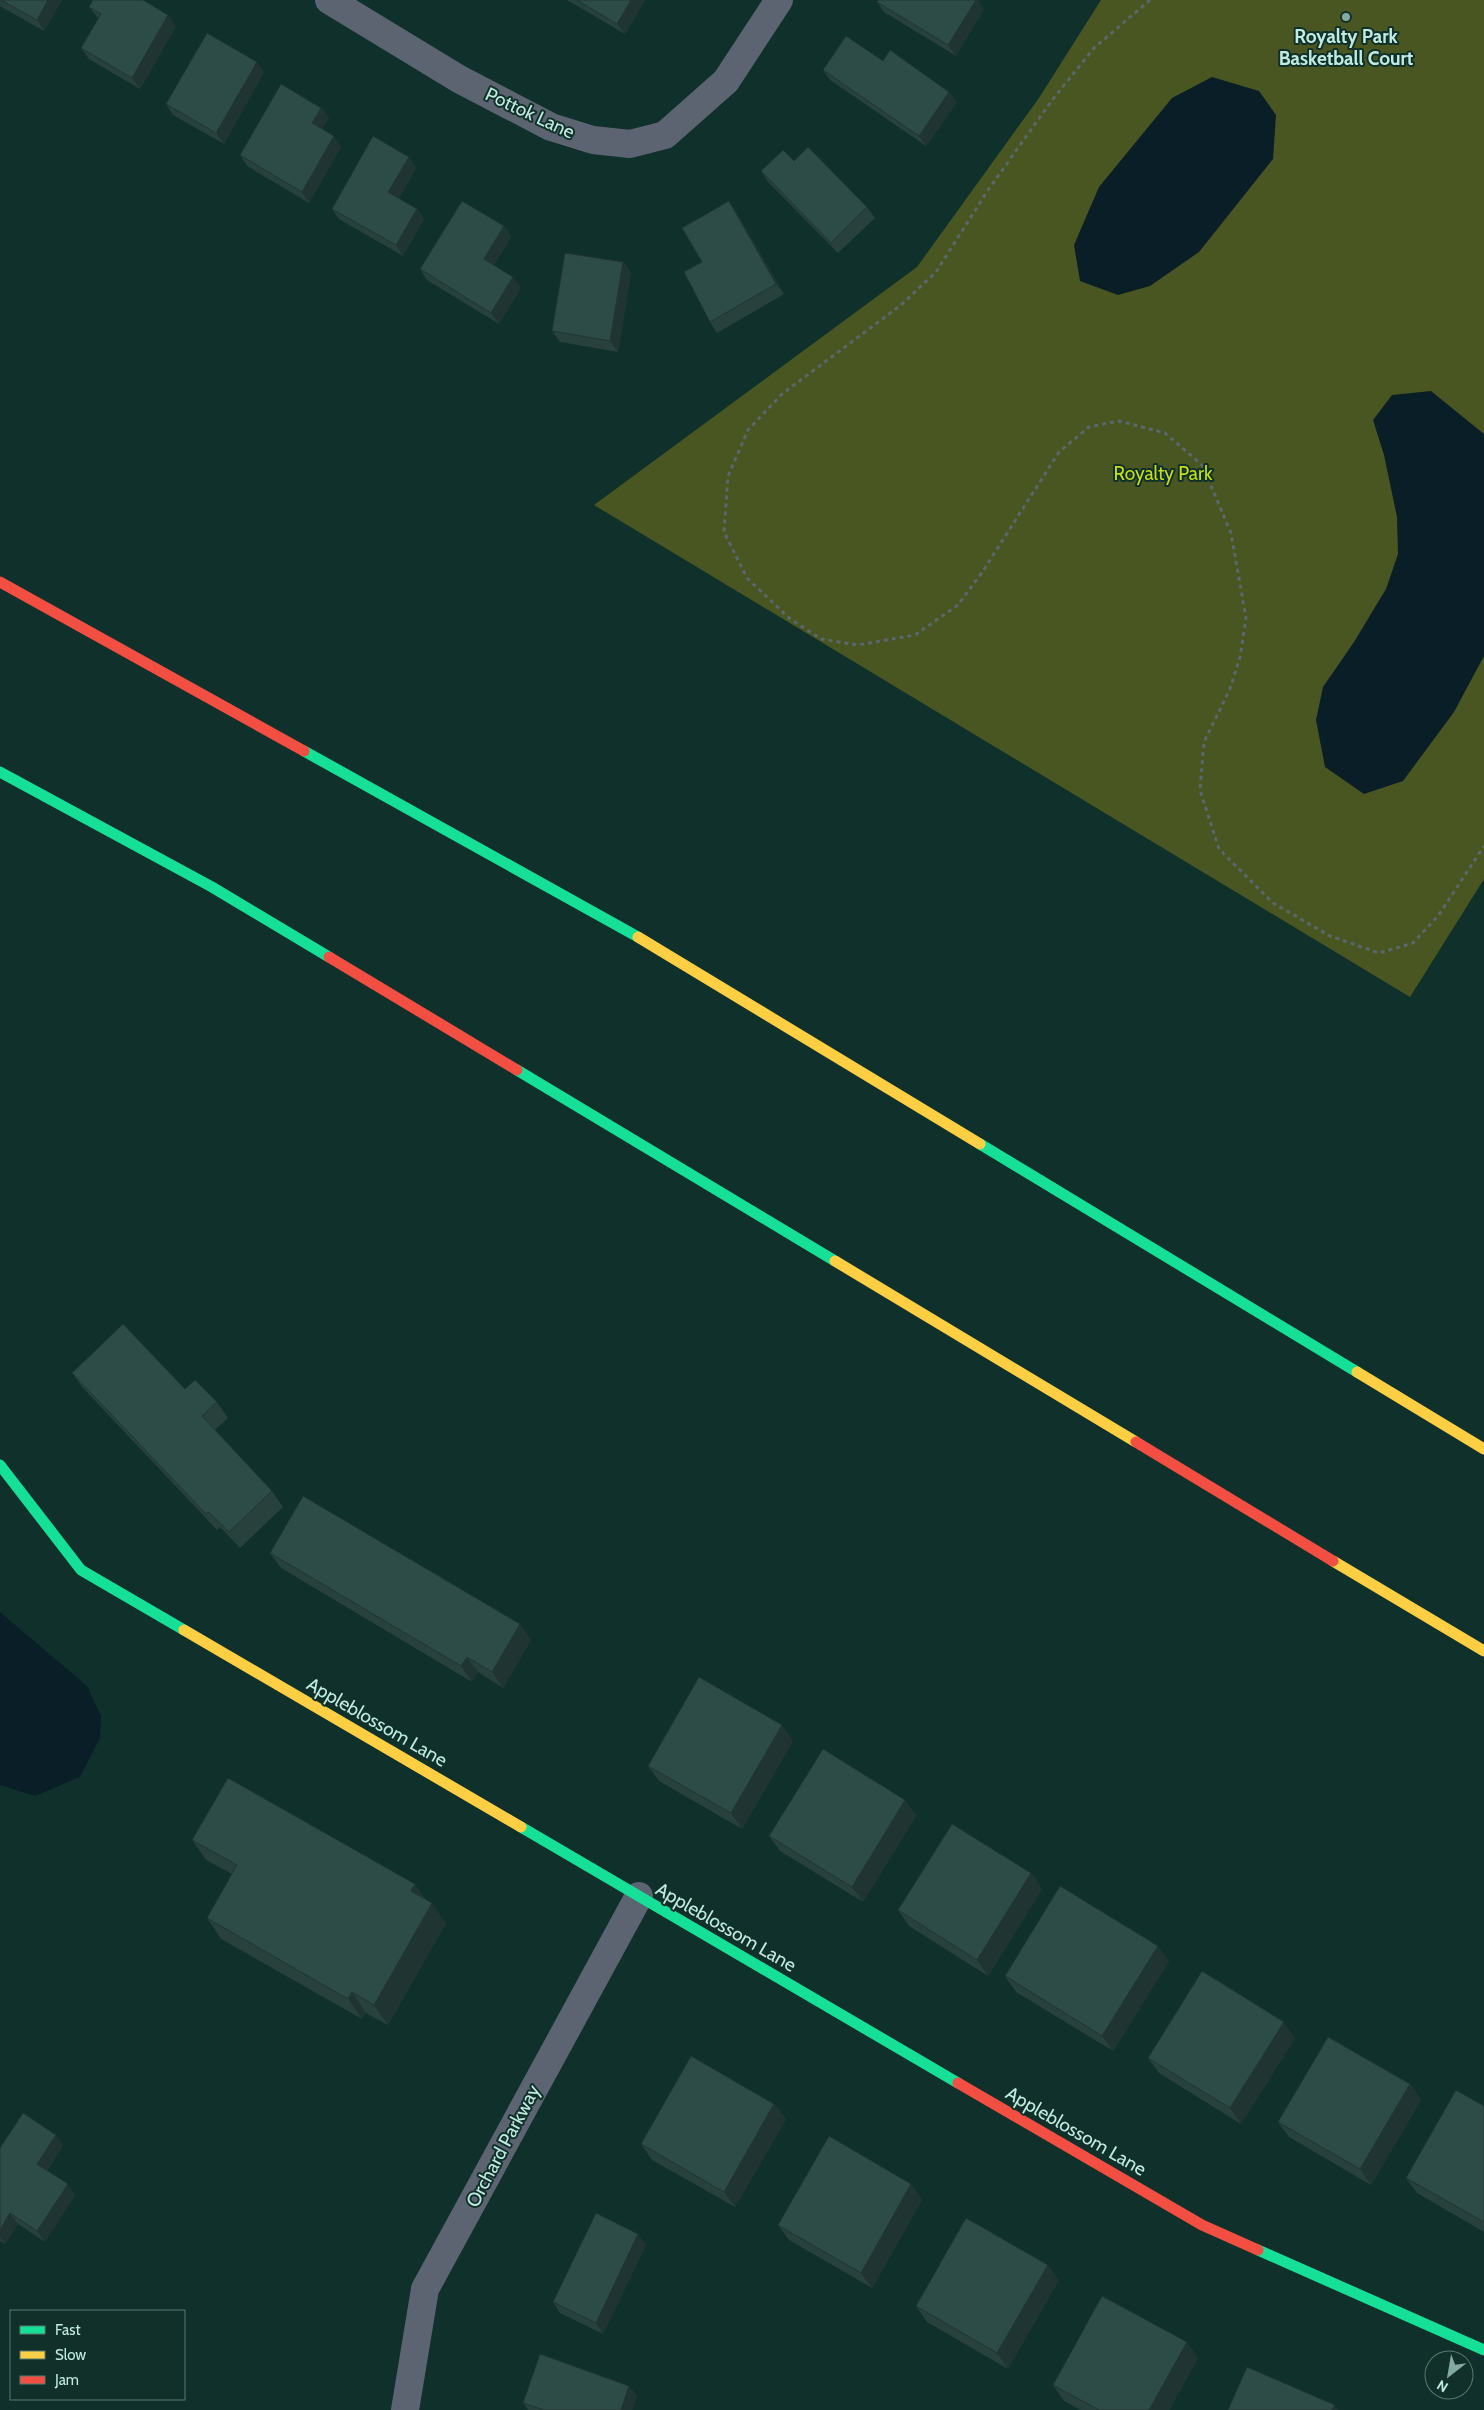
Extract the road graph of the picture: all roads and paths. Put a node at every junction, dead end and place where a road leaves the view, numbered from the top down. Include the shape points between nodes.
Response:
1 (329, 0) edge
2 (779, 0) edge
3 (1150, 0) edge
4 (0, 582) edge
5 (0, 772) edge
6 (1484, 846) edge
7 (1484, 1449) edge
8 (0, 1465) edge
9 (1484, 1650) edge
10 (638, 1896) junction
11 (1484, 2350) edge
12 (404, 2410) edge

1 - 2 street, Pottok Lane via 459,79 551,127 592,140 630,144 665,135 726,81
3 - 6 path via 1094,48 1053,99 988,190 936,272 901,305 782,394 748,430 728,476 724,532 747,578 789,618 821,639 858,645 915,635 958,605 1060,452 1089,426 1119,421 1165,433 1202,465 1231,533 1246,618 1240,657 1230,689 1204,742 1200,790 1219,849 1273,903 1330,936 1379,953 1413,943 1438,916
4 - 7 main road via 620,926
5 - 9 main road via 212,887
8 - 10 main road, Appleblossom Lane via 82,1570
10 - 11 main road, Appleblossom Lane via 1202,2226
10 - 12 street, Orchard Parkway via 426,2289

